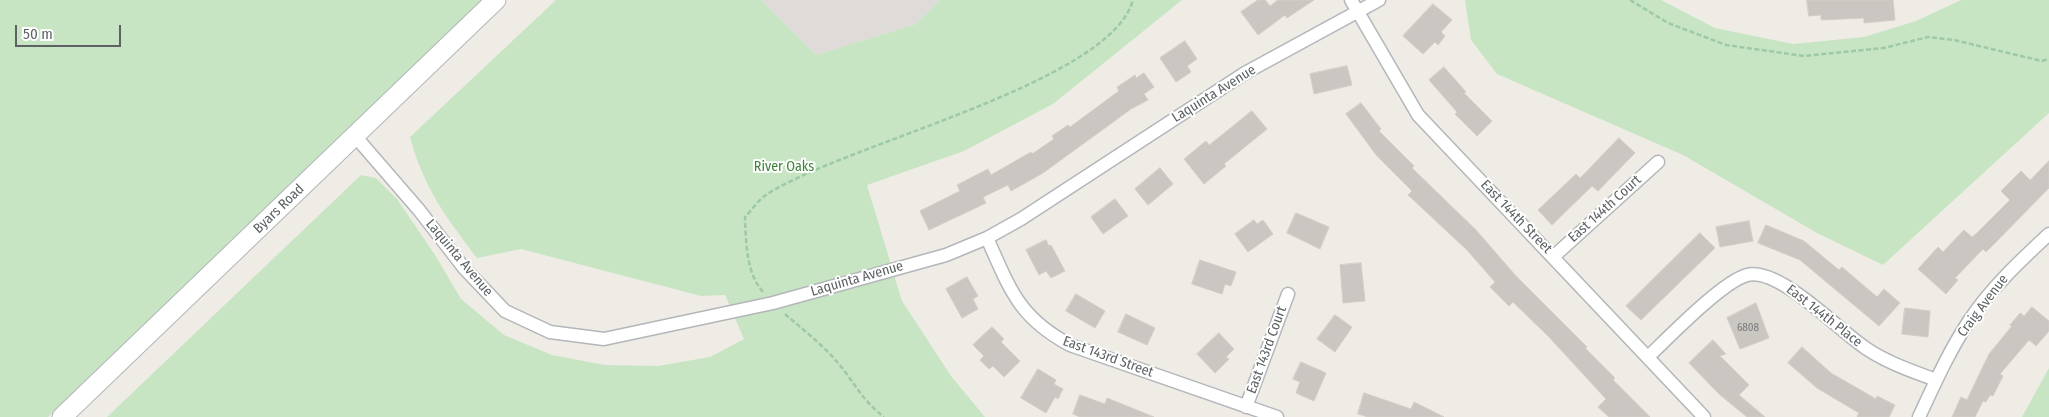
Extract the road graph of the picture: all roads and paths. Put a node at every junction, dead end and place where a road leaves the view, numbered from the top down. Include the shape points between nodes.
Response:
1 (496, 0) edge
2 (1134, 0) edge
3 (1351, 0) edge
4 (1379, 0) edge
5 (1630, 0) edge
6 (1357, 12) junction
7 (2049, 59) edge
8 (355, 136) junction
9 (1658, 162) dead end
10 (2049, 234) edge
11 (987, 238) junction
12 (1553, 257) junction
13 (1288, 294) dead end
14 (774, 303) junction
15 (1648, 357) junction
16 (1936, 380) junction
17 (1246, 407) junction
18 (62, 417) edge
19 (884, 417) edge
20 (1278, 417) edge
21 (1704, 417) edge
22 (1919, 417) edge

1 - 8 street, Byars Road
2 - 14 path via 1130,13 1105,41 1069,65 801,177 765,196 745,217 746,244 755,283
3 - 6 street, East 144th Street
4 - 6 street, Laquinta Avenue
5 - 7 path via 1668,23 1726,45 1804,56 1884,48 1928,37 2042,61
6 - 11 street, Laquinta Avenue via 1246,73
6 - 12 street, East 144th Street via 1418,115
8 - 14 street, Laquinta Avenue via 420,210 464,268 505,311 550,332 604,339
8 - 18 street, Byars Road
9 - 12 street, East 144th Court
10 - 16 street, Craig Avenue via 2006,275 1968,322
11 - 14 street, Laquinta Avenue via 946,255
11 - 17 street, East 143rd Street via 1015,299 1049,334 1070,345
12 - 15 street, East 144th Street
13 - 17 street, East 143rd Court
14 - 19 path via 825,350 857,391
15 - 16 street, East 144th Place via 1730,282 1760,274 1784,284 1866,348 1892,363
15 - 21 street, East 144th Street
16 - 22 street, Craig Avenue
17 - 20 street, East 143rd Street

